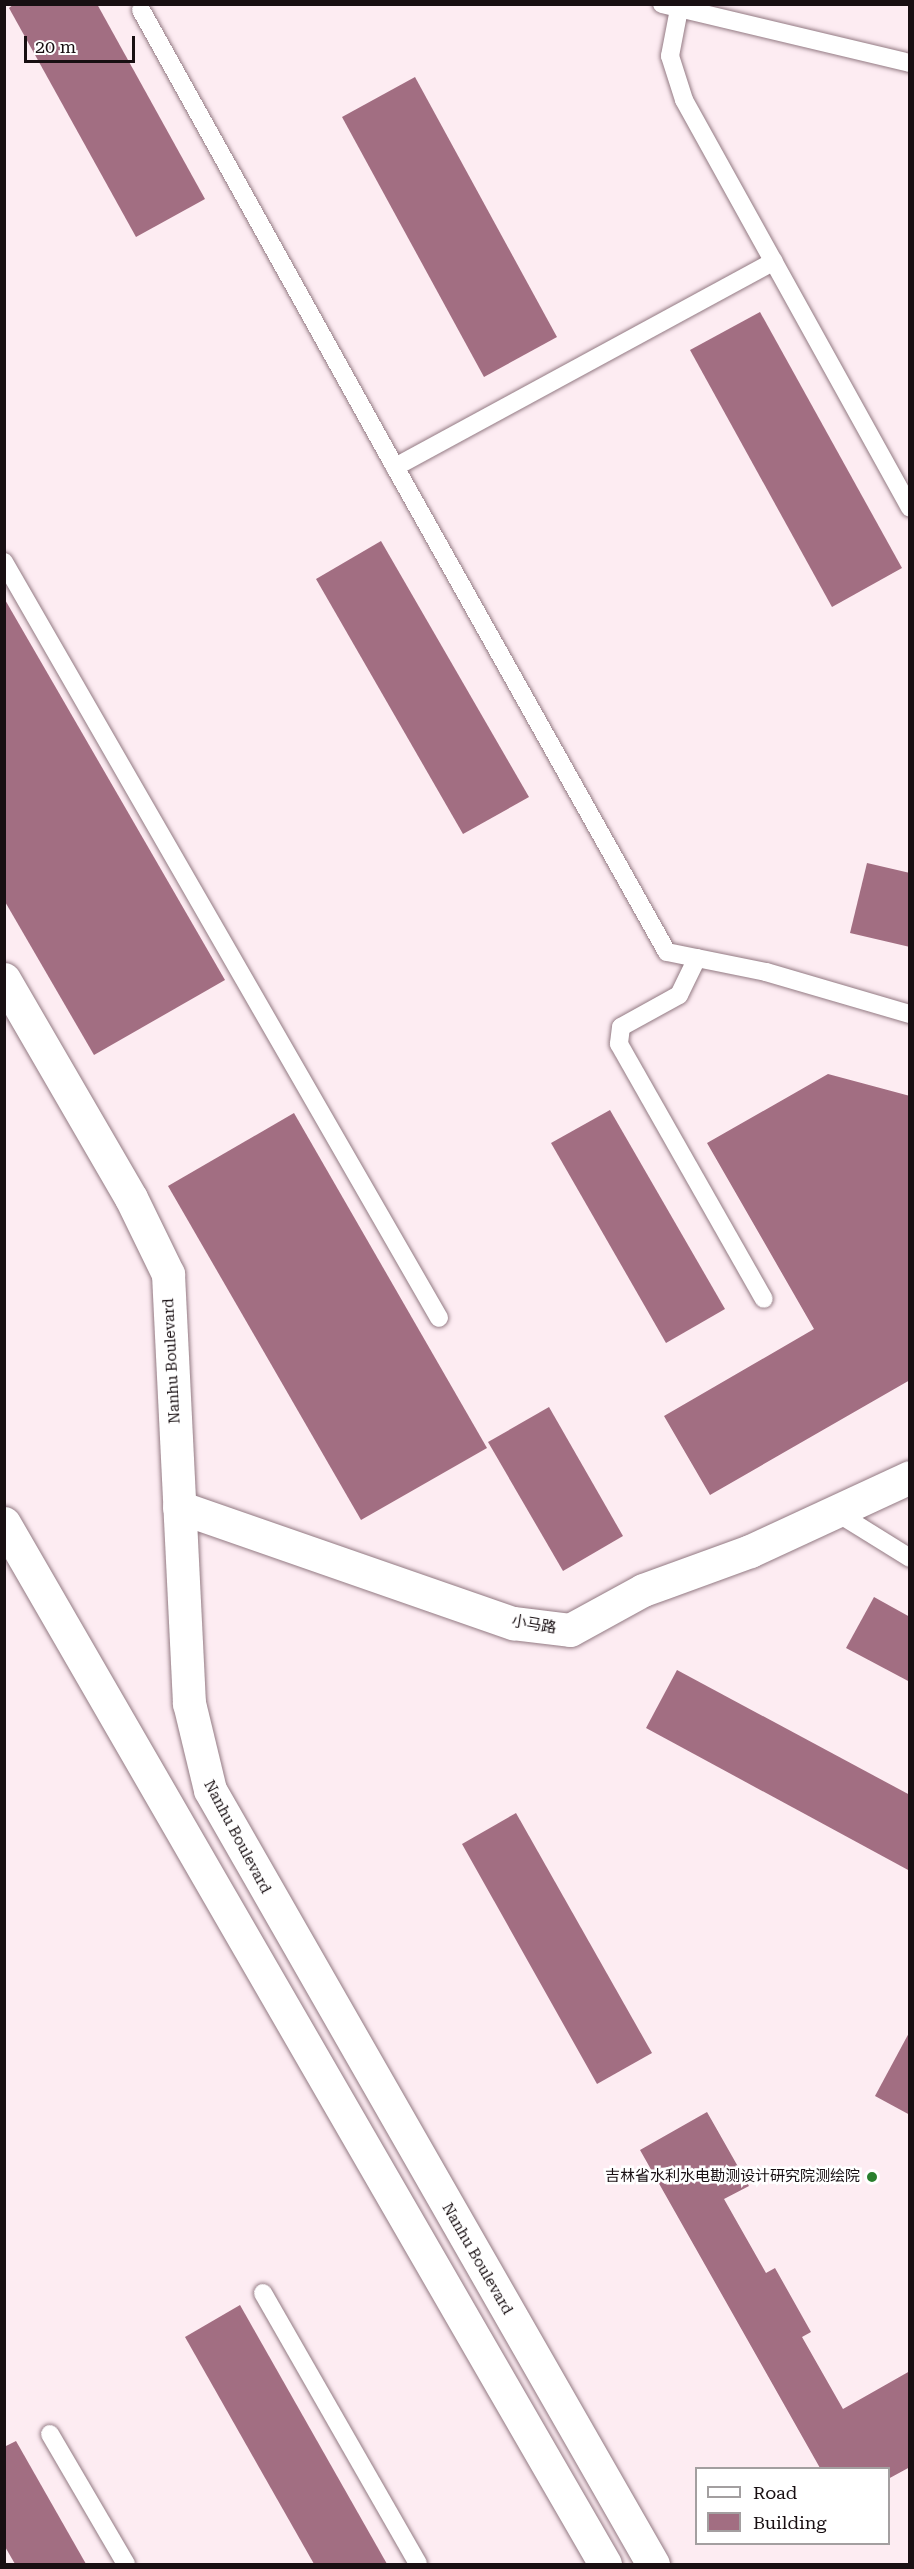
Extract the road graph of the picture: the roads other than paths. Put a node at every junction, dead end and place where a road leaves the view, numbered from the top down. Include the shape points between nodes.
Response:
1 (674, 6) edge
2 (141, 10) dead end
3 (909, 63) edge
4 (774, 261) junction
5 (395, 467) junction
6 (909, 507) edge
7 (4, 562) edge
8 (697, 958) junction
9 (4, 979) edge
10 (909, 1014) edge
11 (764, 1299) dead end
12 (439, 1318) dead end
13 (909, 1477) edge
14 (179, 1507) junction
15 (836, 1512) junction
16 (4, 1523) edge
17 (909, 1558) edge
18 (263, 2293) dead end
19 (50, 2434) dead end
20 (126, 2565) edge
21 (418, 2565) edge
22 (605, 2565) edge
23 (653, 2565) edge

1 - 3 lane
1 - 4 lane via 670,56 684,100
2 - 5 lane
4 - 5 lane
4 - 6 lane
5 - 8 lane via 667,952
7 - 12 lane
8 - 10 lane via 766,972
8 - 11 lane via 679,995 621,1027 619,1044
9 - 14 main road, Nanhu Boulevard via 131,1198 168,1274
13 - 15 main road, 小马路
14 - 15 main road, 小马路 via 513,1623 570,1630 643,1590 750,1551
14 - 23 main road, Nanhu Boulevard via 189,1703 196,1749 210,1790
15 - 17 lane
16 - 22 main road
18 - 21 lane
19 - 20 lane

